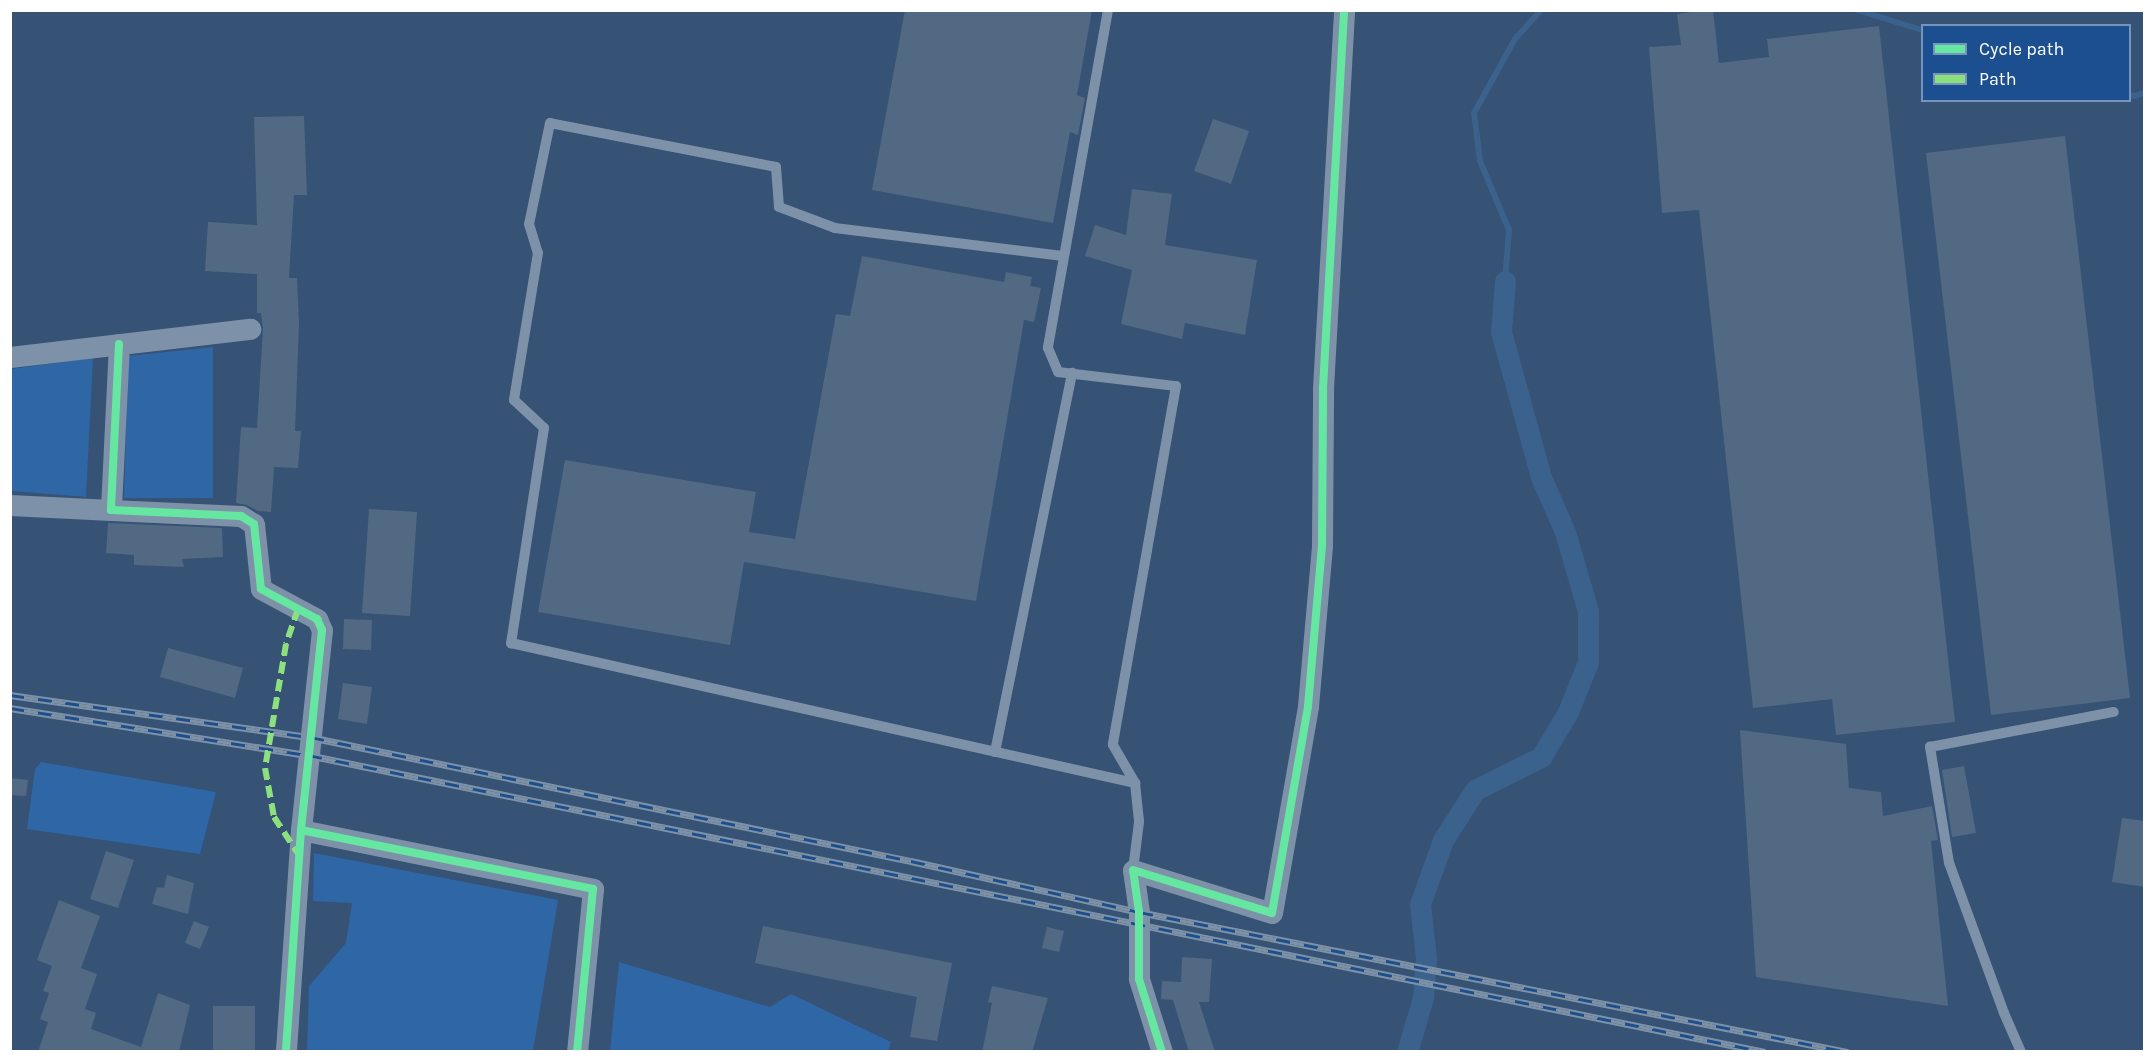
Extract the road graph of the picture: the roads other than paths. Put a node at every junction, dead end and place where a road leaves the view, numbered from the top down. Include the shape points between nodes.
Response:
1 (1108, 10) edge
2 (1344, 10) edge
3 (1063, 256) junction
4 (250, 329) dead end
5 (119, 344) junction
6 (10, 357) edge
7 (1072, 374) junction
8 (10, 505) edge
9 (111, 510) junction
10 (2114, 712) dead end
11 (995, 752) junction
12 (1135, 783) junction
13 (301, 830) junction
14 (1133, 870) junction
15 (286, 1052) edge
16 (577, 1052) edge
17 (1162, 1052) edge
18 (2021, 1052) edge

1 - 3 lane
2 - 14 street via 1323,387 1321,556 1308,706 1272,913
3 - 7 lane via 1048,348 1058,372
3 - 11 lane via 835,228 779,207 776,167 550,123 529,224 538,253 513,400 544,428 511,643
4 - 5 street
5 - 6 street
5 - 9 street
7 - 11 lane
7 - 12 lane via 1176,386 1113,745
8 - 9 street
9 - 13 street via 241,516 254,524 261,590 317,619 322,630
10 - 18 lane via 1930,747 1949,863
11 - 12 lane
12 - 14 lane via 1138,822
13 - 15 street
13 - 16 street via 592,890
14 - 17 street via 1140,979

